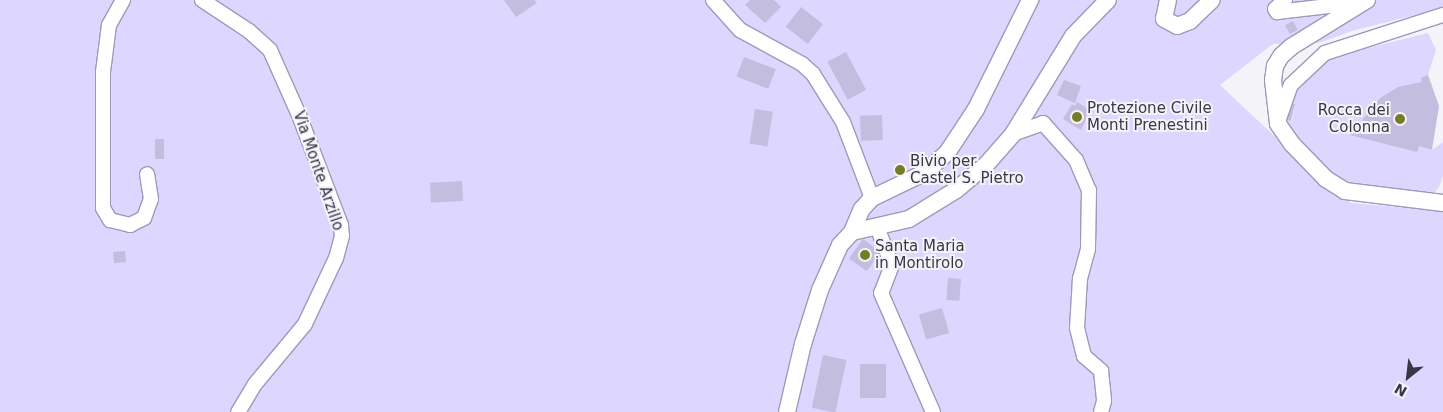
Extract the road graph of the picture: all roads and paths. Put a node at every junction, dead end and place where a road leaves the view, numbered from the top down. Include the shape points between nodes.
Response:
1 (123, 0) edge
2 (202, 0) edge
3 (712, 0) edge
4 (1030, 0) edge
5 (1108, 0) edge
6 (1168, 0) edge
7 (1212, 0) edge
8 (1285, 0) edge
9 (1365, 1) edge
10 (1443, 15) edge
11 (1278, 124) junction
12 (1013, 134) junction
13 (147, 174) dead end
14 (872, 198) junction
15 (1443, 203) edge
16 (877, 227) junction
17 (852, 232) junction
18 (238, 412) edge
19 (787, 412) edge
20 (933, 412) edge
21 (1102, 412) edge

1 - 13 street via 109,26 103,72 103,208 110,220 130,225 144,218 151,199
2 - 18 street, Via Monte Arzillo via 270,50 299,115 341,225 342,236 336,258 305,324 255,384
3 - 14 street via 740,30 802,64 813,74 843,122
4 - 14 street via 976,109 947,153 924,173
5 - 12 street via 1083,23 1062,51
6 - 7 street via 1164,19 1177,26 1190,21
8 - 9 street via 1275,9 1277,12
9 - 11 street via 1291,47 1277,61 1273,86
10 - 11 street via 1325,54 1291,85
11 - 15 street via 1292,144 1326,179 1345,191
12 - 16 street via 985,166 956,190 909,219
12 - 21 street via 1043,123 1076,160 1089,190 1088,249 1079,285 1077,328 1084,356 1100,371 1104,401
14 - 17 street via 862,209
16 - 17 street
16 - 20 street via 892,266 881,293
17 - 19 street via 840,245 820,290

